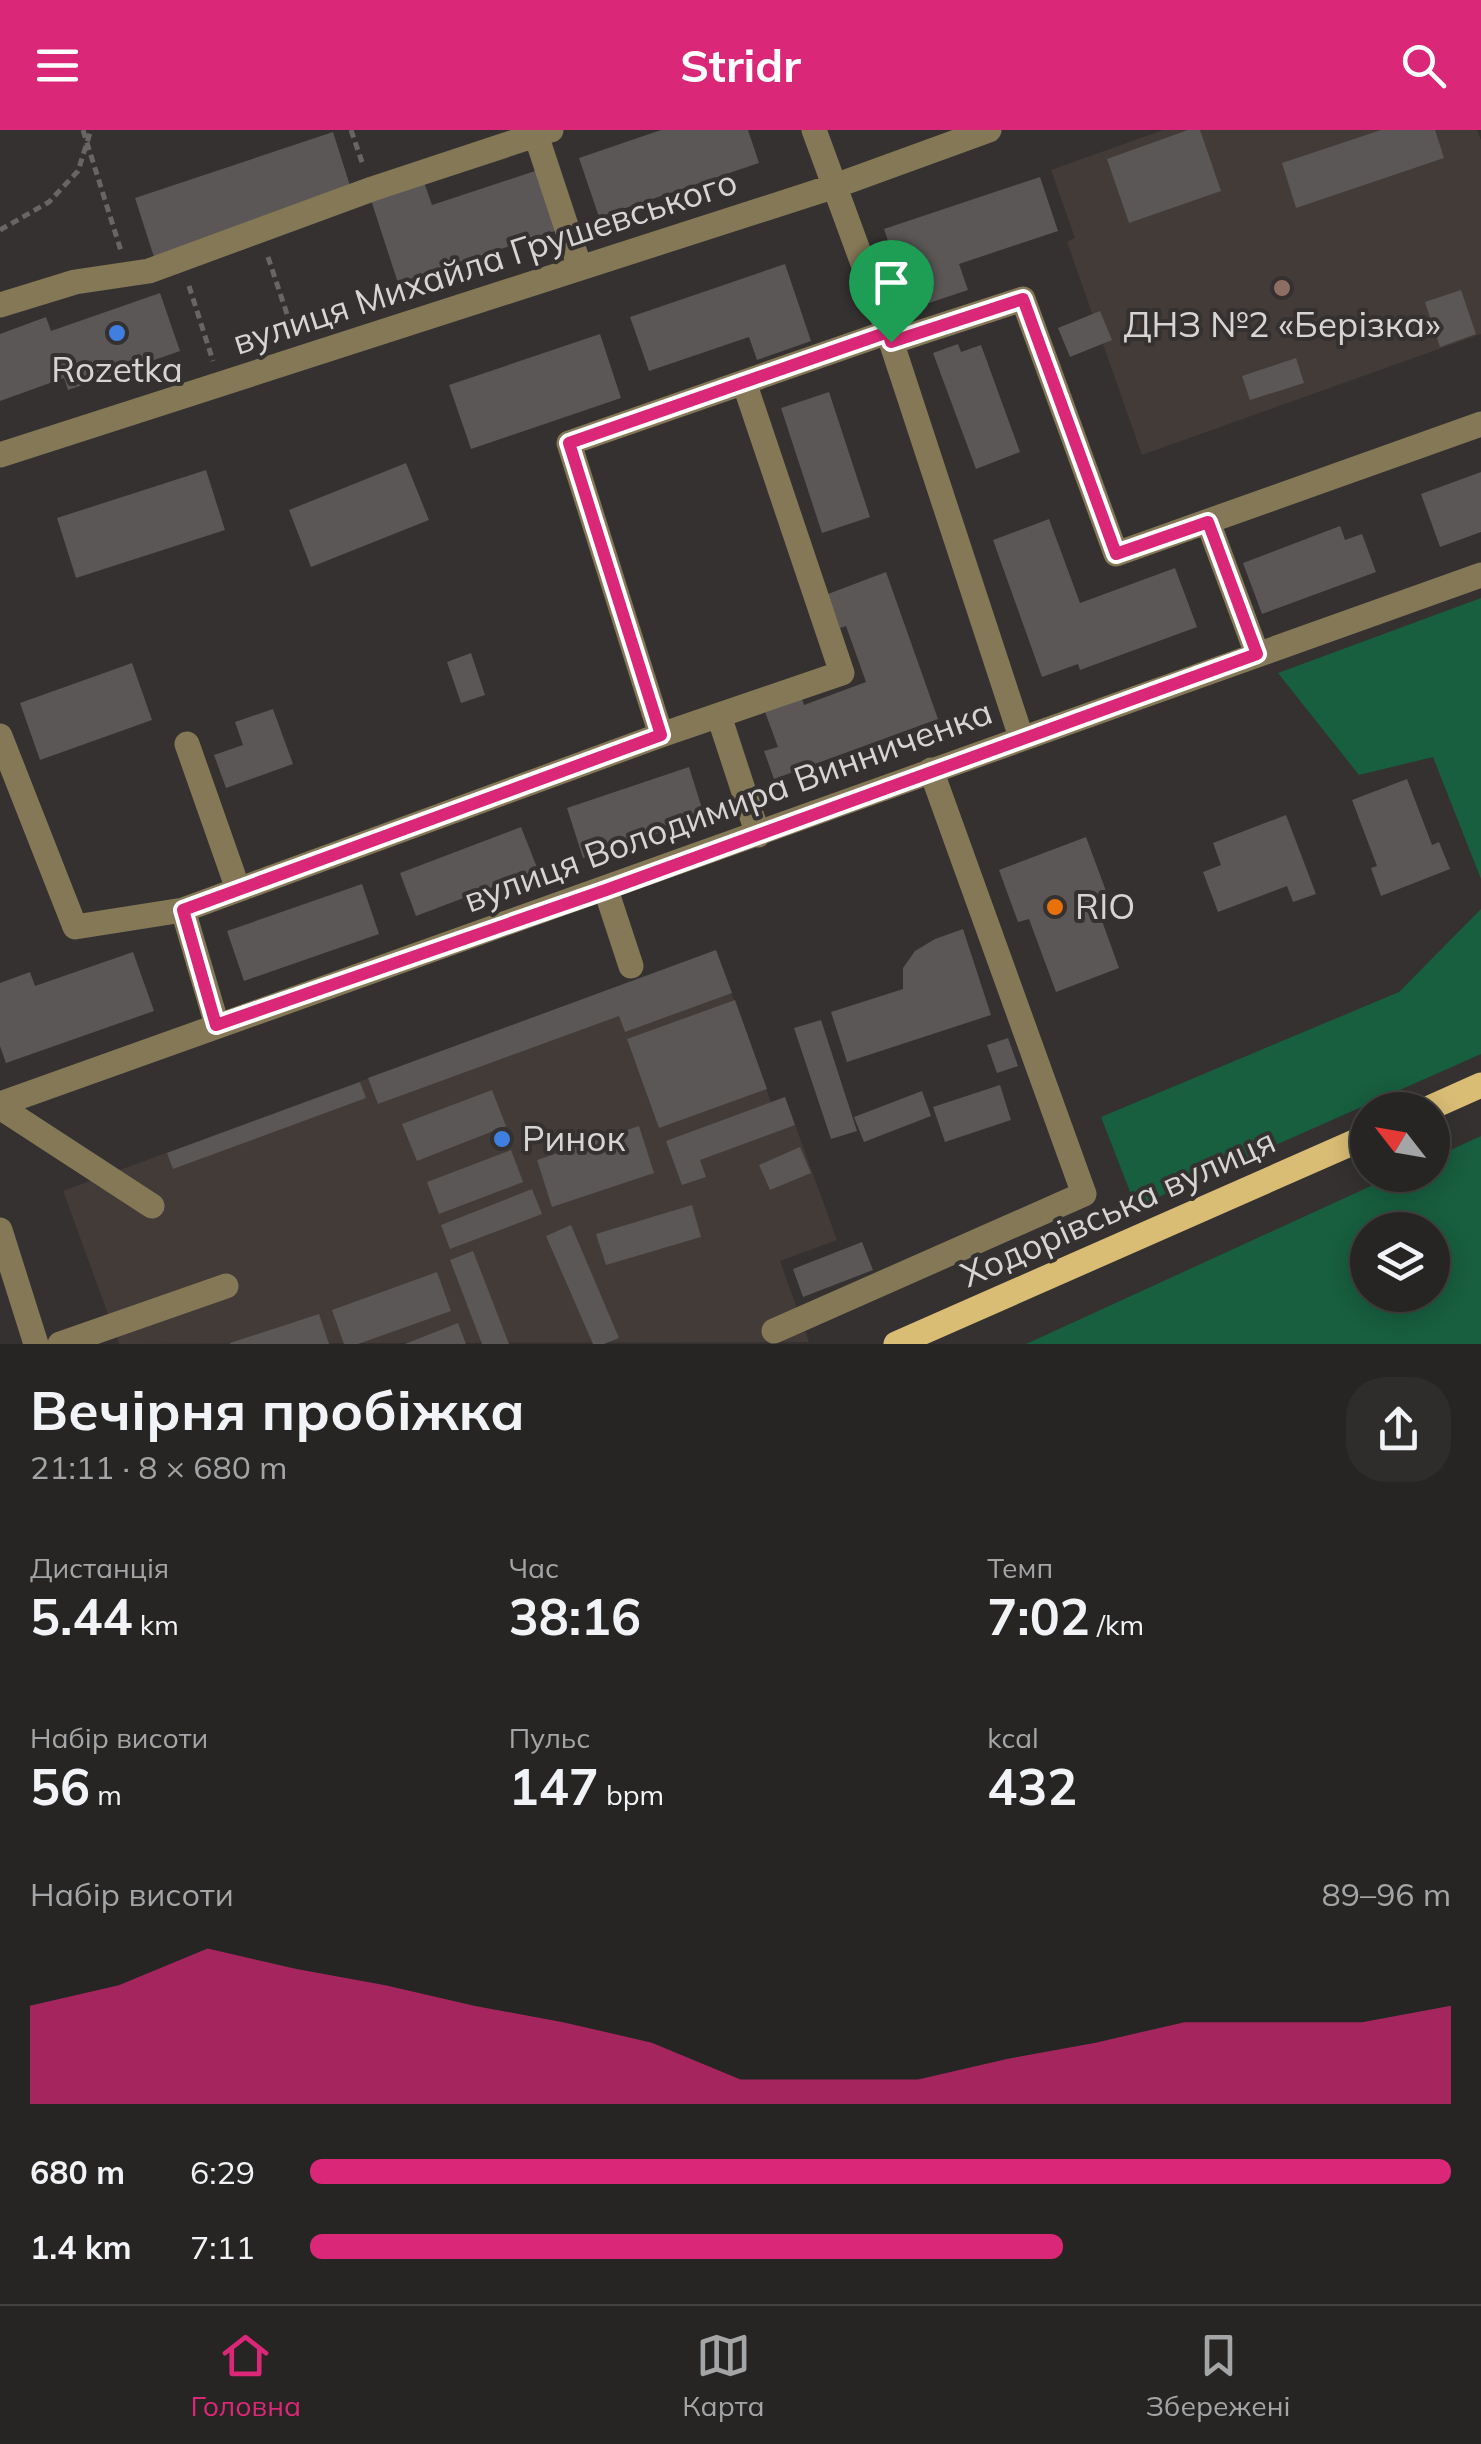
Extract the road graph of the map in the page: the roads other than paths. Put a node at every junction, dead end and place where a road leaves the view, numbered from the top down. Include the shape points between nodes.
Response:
1 (814, 130) edge
2 (989, 130) edge
3 (544, 133) edge
4 (835, 186) junction
5 (580, 268) junction
6 (0, 305) edge
7 (889, 337) junction
8 (744, 382) junction
9 (1481, 424) edge
10 (0, 455) edge
11 (1208, 522) junction
12 (1481, 575) edge
13 (1257, 654) junction
14 (719, 716) junction
15 (661, 735) junction
16 (0, 736) edge
17 (1020, 738) junction
18 (187, 744) dead end
19 (931, 770) junction
20 (758, 835) junction
21 (238, 889) junction
22 (606, 890) junction
23 (183, 910) junction
24 (631, 966) dead end
25 (216, 1025) junction
26 (1481, 1085) edge
27 (1450, 1099) edge
28 (0, 1105) edge
29 (1350, 1144) edge
30 (152, 1206) dead end
31 (0, 1230) edge
32 (226, 1286) dead end
33 (774, 1330) dead end
34 (36, 1344) edge
35 (60, 1344) edge
36 (896, 1344) edge

1 - 4 street
2 - 4 street, вулиця Михайла Грушевського
3 - 5 street
3 - 6 street via 181,259
4 - 5 street, вулиця Михайла Грушевського
4 - 7 street
5 - 10 street, вулиця Михайла Грушевського
7 - 8 street
7 - 11 street via 1023,299 1116,554
7 - 17 street
8 - 14 street via 842,673
8 - 15 street via 569,443
9 - 11 street
11 - 13 street
12 - 13 street, вулиця Володимира Винниченка
13 - 17 street, вулиця Володимира Винниченка
14 - 15 street
14 - 20 street
15 - 21 street
16 - 23 street via 74,927
17 - 19 street, вулиця Володимира Винниченка
18 - 21 street
19 - 20 street, вулиця Володимира Винниченка
19 - 33 street via 1084,1194
20 - 22 street, вулиця Володимира Винниченка
21 - 23 street
22 - 24 street
22 - 25 street, вулиця Володимира Винниченка
23 - 25 street
25 - 28 street, вулиця Володимира Винниченка
26 - 27 main road
28 - 30 street
29 - 36 main road, Ходорівська вулиця
31 - 34 street
32 - 35 street

